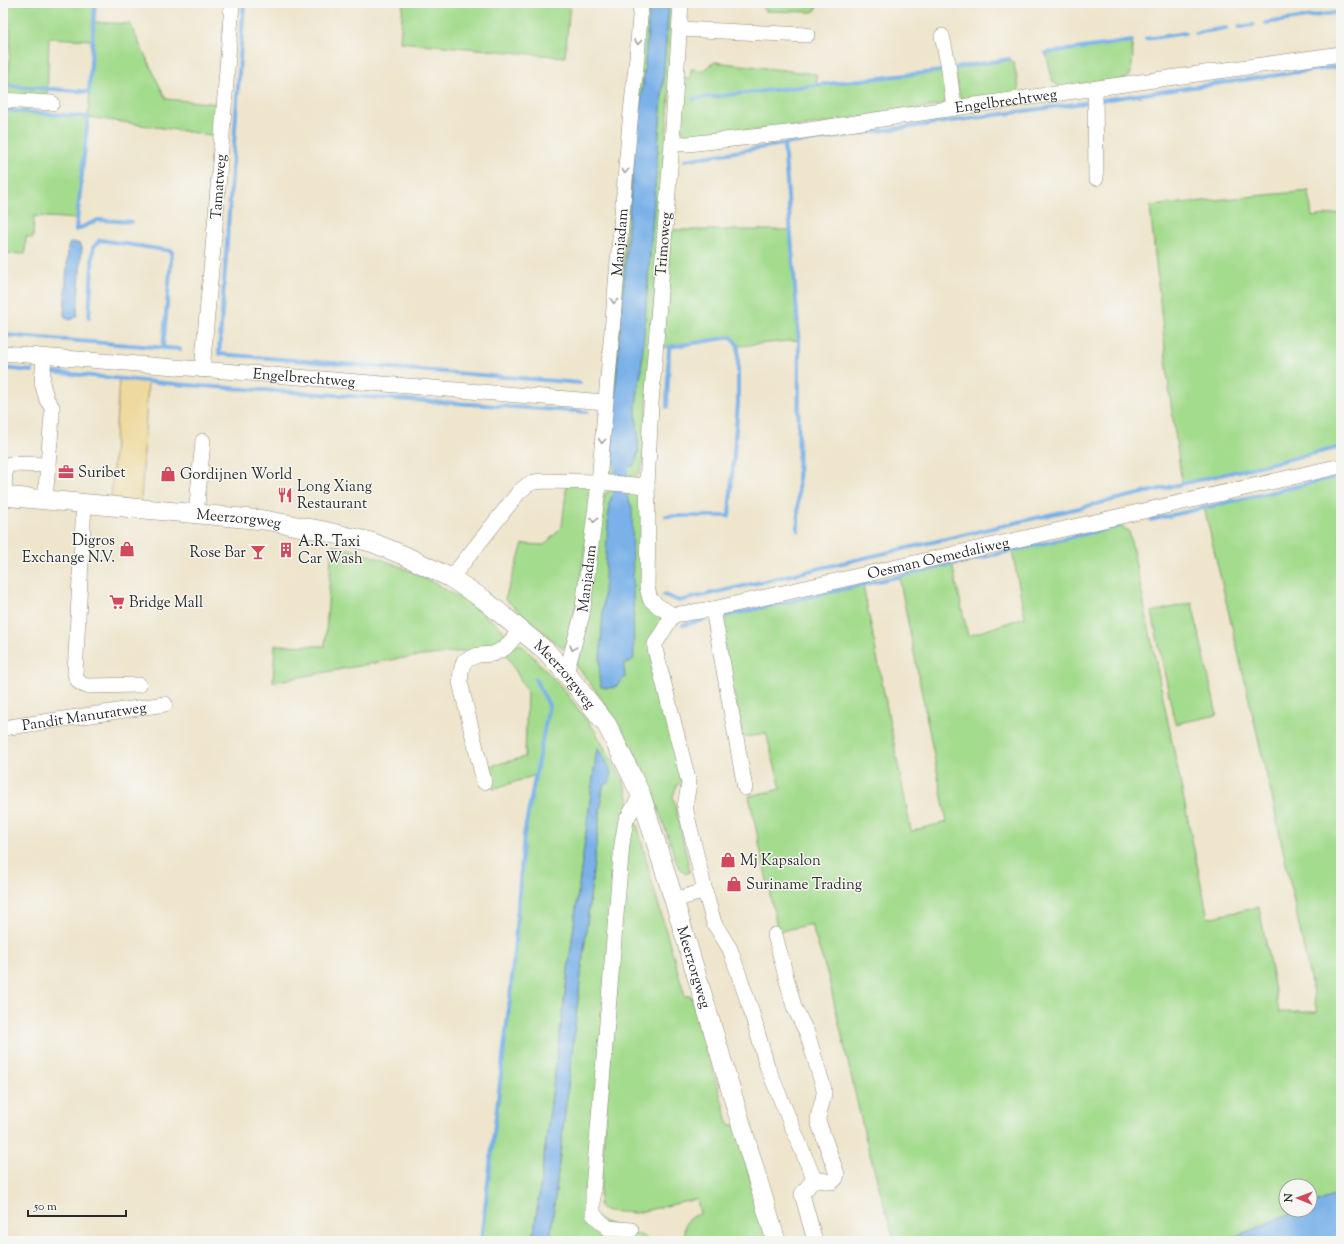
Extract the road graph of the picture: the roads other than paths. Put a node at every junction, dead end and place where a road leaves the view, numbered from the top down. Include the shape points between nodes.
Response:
1 (232, 3) edge
2 (641, 3) edge
3 (681, 3) edge
4 (680, 29) junction
5 (807, 35) dead end
6 (942, 36) dead end
7 (1341, 54) edge
8 (1095, 89) junction
9 (3, 100) edge
10 (52, 103) dead end
11 (954, 108) junction
12 (672, 143) junction
13 (1096, 178) dead end
14 (3, 353) edge
15 (44, 357) junction
16 (202, 370) junction
17 (605, 402) junction
18 (203, 441) dead end
19 (48, 465) junction
20 (1341, 466) edge
21 (603, 482) junction
22 (643, 486) junction
23 (4, 496) edge
24 (45, 500) junction
25 (84, 504) junction
26 (196, 515) junction
27 (451, 578) junction
28 (713, 609) junction
29 (673, 614) junction
30 (520, 631) junction
31 (566, 673) junction
32 (139, 685) dead end
33 (165, 704) dead end
34 (3, 728) edge
35 (484, 782) dead end
36 (745, 788) dead end
37 (641, 795) junction
38 (705, 890) junction
39 (674, 900) junction
40 (775, 935) dead end
41 (814, 1179) junction
42 (631, 1230) dead end
43 (776, 1241) edge
44 (815, 1241) edge

1 - 16 street, Tamatweg
2 -> 17 street, Manjadam
3 - 4 street, Trimoweg
4 - 5 street
4 - 12 street, Trimoweg
6 - 11 street
7 - 8 street, Engelbrechtweg
8 - 11 street, Engelbrechtweg
8 - 13 street
9 - 10 street
11 - 12 street, Engelbrechtweg via 796,132 688,144
12 - 22 street, Trimoweg
14 - 15 street, Engelbrechtweg
15 - 16 street, Engelbrechtweg
15 - 19 street via 42,384 52,407
16 - 17 street, Engelbrechtweg
17 -> 21 street, Manjadam
18 - 26 street
19 - 23 street via 6,466
19 - 24 street
20 - 28 street, Oesman Oemedaliweg
21 - 22 street
21 - 27 street via 544,481 527,485
21 -> 31 street, Manjadam via 582,615
22 - 29 street via 648,518 647,587 650,599
23 - 24 main road, Meerzorgweg
24 - 25 main road, Meerzorgweg
25 - 26 main road, Meerzorgweg
25 - 32 street via 76,678 81,684 88,686
26 - 27 main road, Meerzorgweg via 264,520 371,542
27 - 30 main road, Meerzorgweg via 483,599
28 - 29 street, Oesman Oemedaliweg
28 - 36 street
29 - 38 street via 655,650 689,783 685,807
30 - 31 main road, Meerzorgweg via 546,651
30 - 35 street via 505,648 493,654 478,655 464,661 461,670 460,682
31 - 37 main road, Meerzorgweg via 606,725
33 - 34 street, Pandit Manuratweg
37 - 39 main road, Meerzorgweg
37 - 42 street via 626,820 622,844 593,1189 593,1214 608,1228
38 - 39 street
38 - 41 street via 714,923 730,949 767,1066
39 - 43 main road, Meerzorgweg
40 - 41 street via 794,1007 807,1033 824,1089 818,1121 836,1178 832,1182
41 - 44 street via 802,1194

